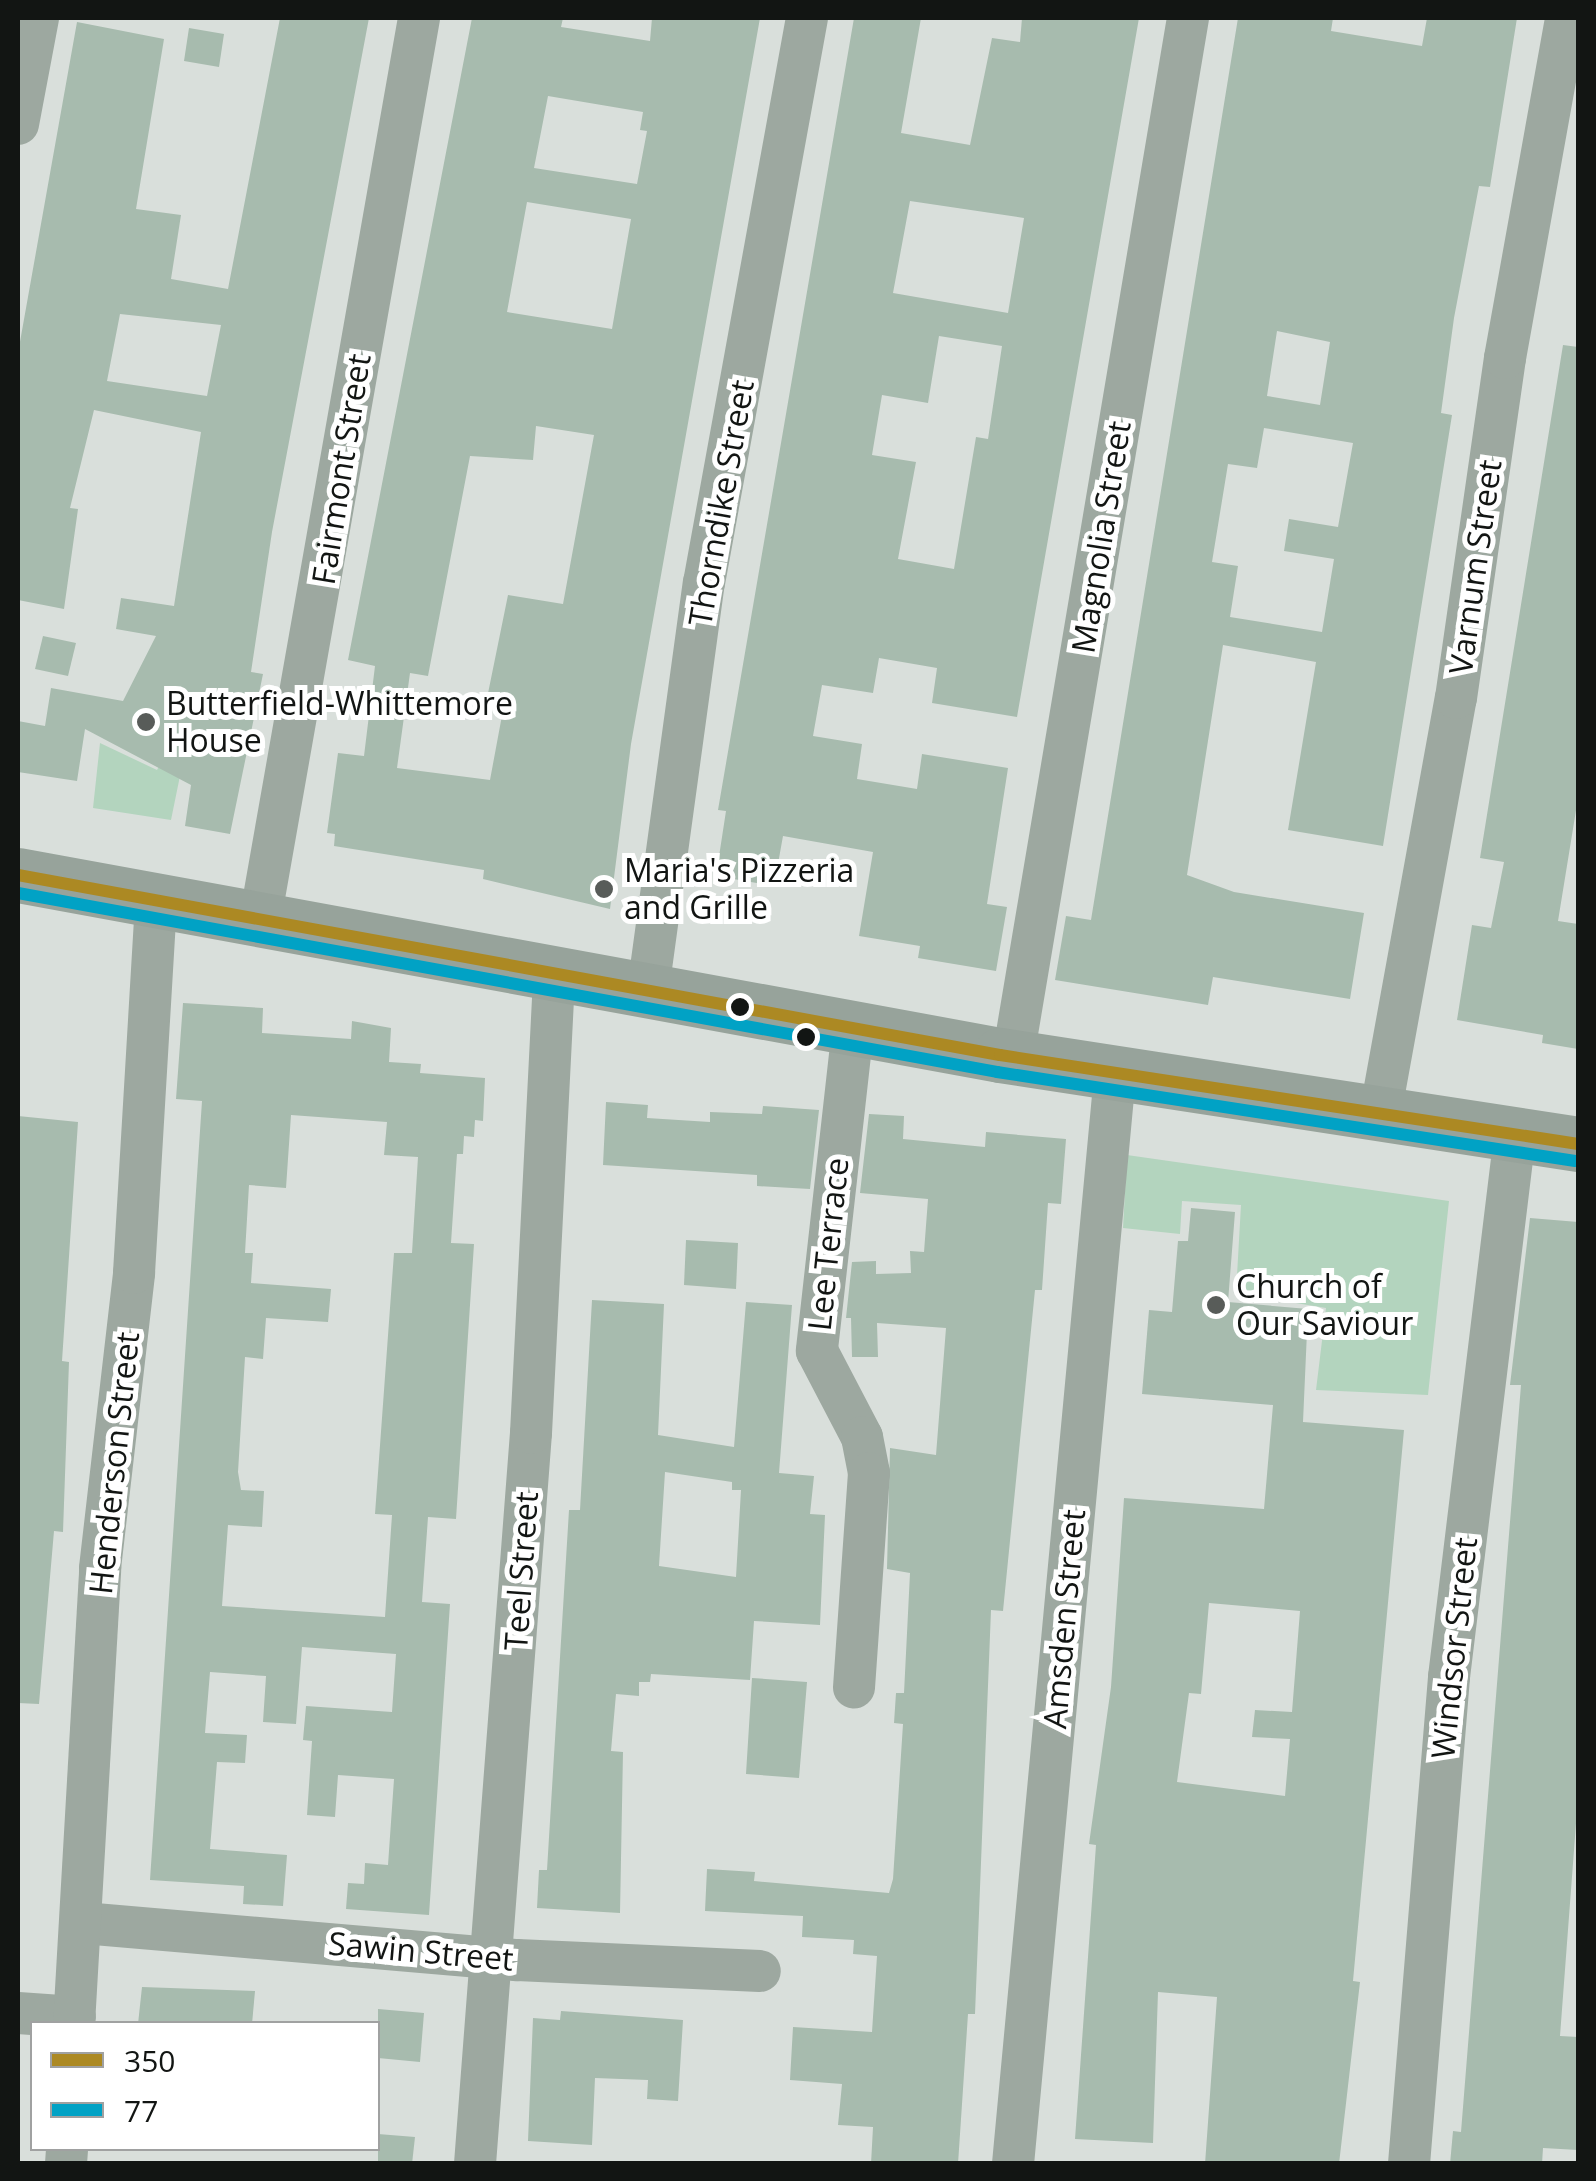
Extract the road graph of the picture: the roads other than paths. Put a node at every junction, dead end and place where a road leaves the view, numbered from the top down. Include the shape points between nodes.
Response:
1 (38, 18) edge
2 (420, 18) edge
3 (807, 18) edge
4 (1188, 18) edge
5 (1566, 18) edge
6 (18, 124) edge
7 (18, 875) edge
8 (156, 902) junction
9 (260, 920) junction
10 (554, 977) junction
11 (648, 990) junction
12 (852, 1028) junction
13 (1013, 1057) junction
14 (1115, 1074) junction
15 (1380, 1115) junction
16 (1515, 1135) junction
17 (1578, 1144) edge
18 (854, 1688) dead end
19 (83, 1924) junction
20 (494, 1958) junction
21 (760, 1972) dead end
22 (18, 2014) edge
23 (75, 2020) edge
24 (475, 2164) edge
25 (1012, 2164) edge
26 (1409, 2164) edge

1 - 6 street
2 - 9 street, Fairmont Street
3 - 11 street, Thorndike Street via 704,584
4 - 13 street, Magnolia Street
5 - 15 street, Varnum Street via 1505,358 1456,698
7 - 8 highway
8 - 9 highway
8 - 19 street, Henderson Street via 134,1273 100,1568
9 - 10 highway
10 - 11 highway
10 - 20 street, Teel Street
11 - 12 highway
12 - 13 highway
12 - 18 street, Lee Terrace via 817,1352 862,1437 869,1473
13 - 14 highway
14 - 15 highway
14 - 25 street, Amsden Street
15 - 16 highway
16 - 17 highway
16 - 26 street, Windsor Street via 1448,1677
19 - 20 street, Sawin Street
19 - 23 street, Henderson Street
20 - 21 street, Sawin Street
20 - 24 street, Teel Street
22 - 23 street

